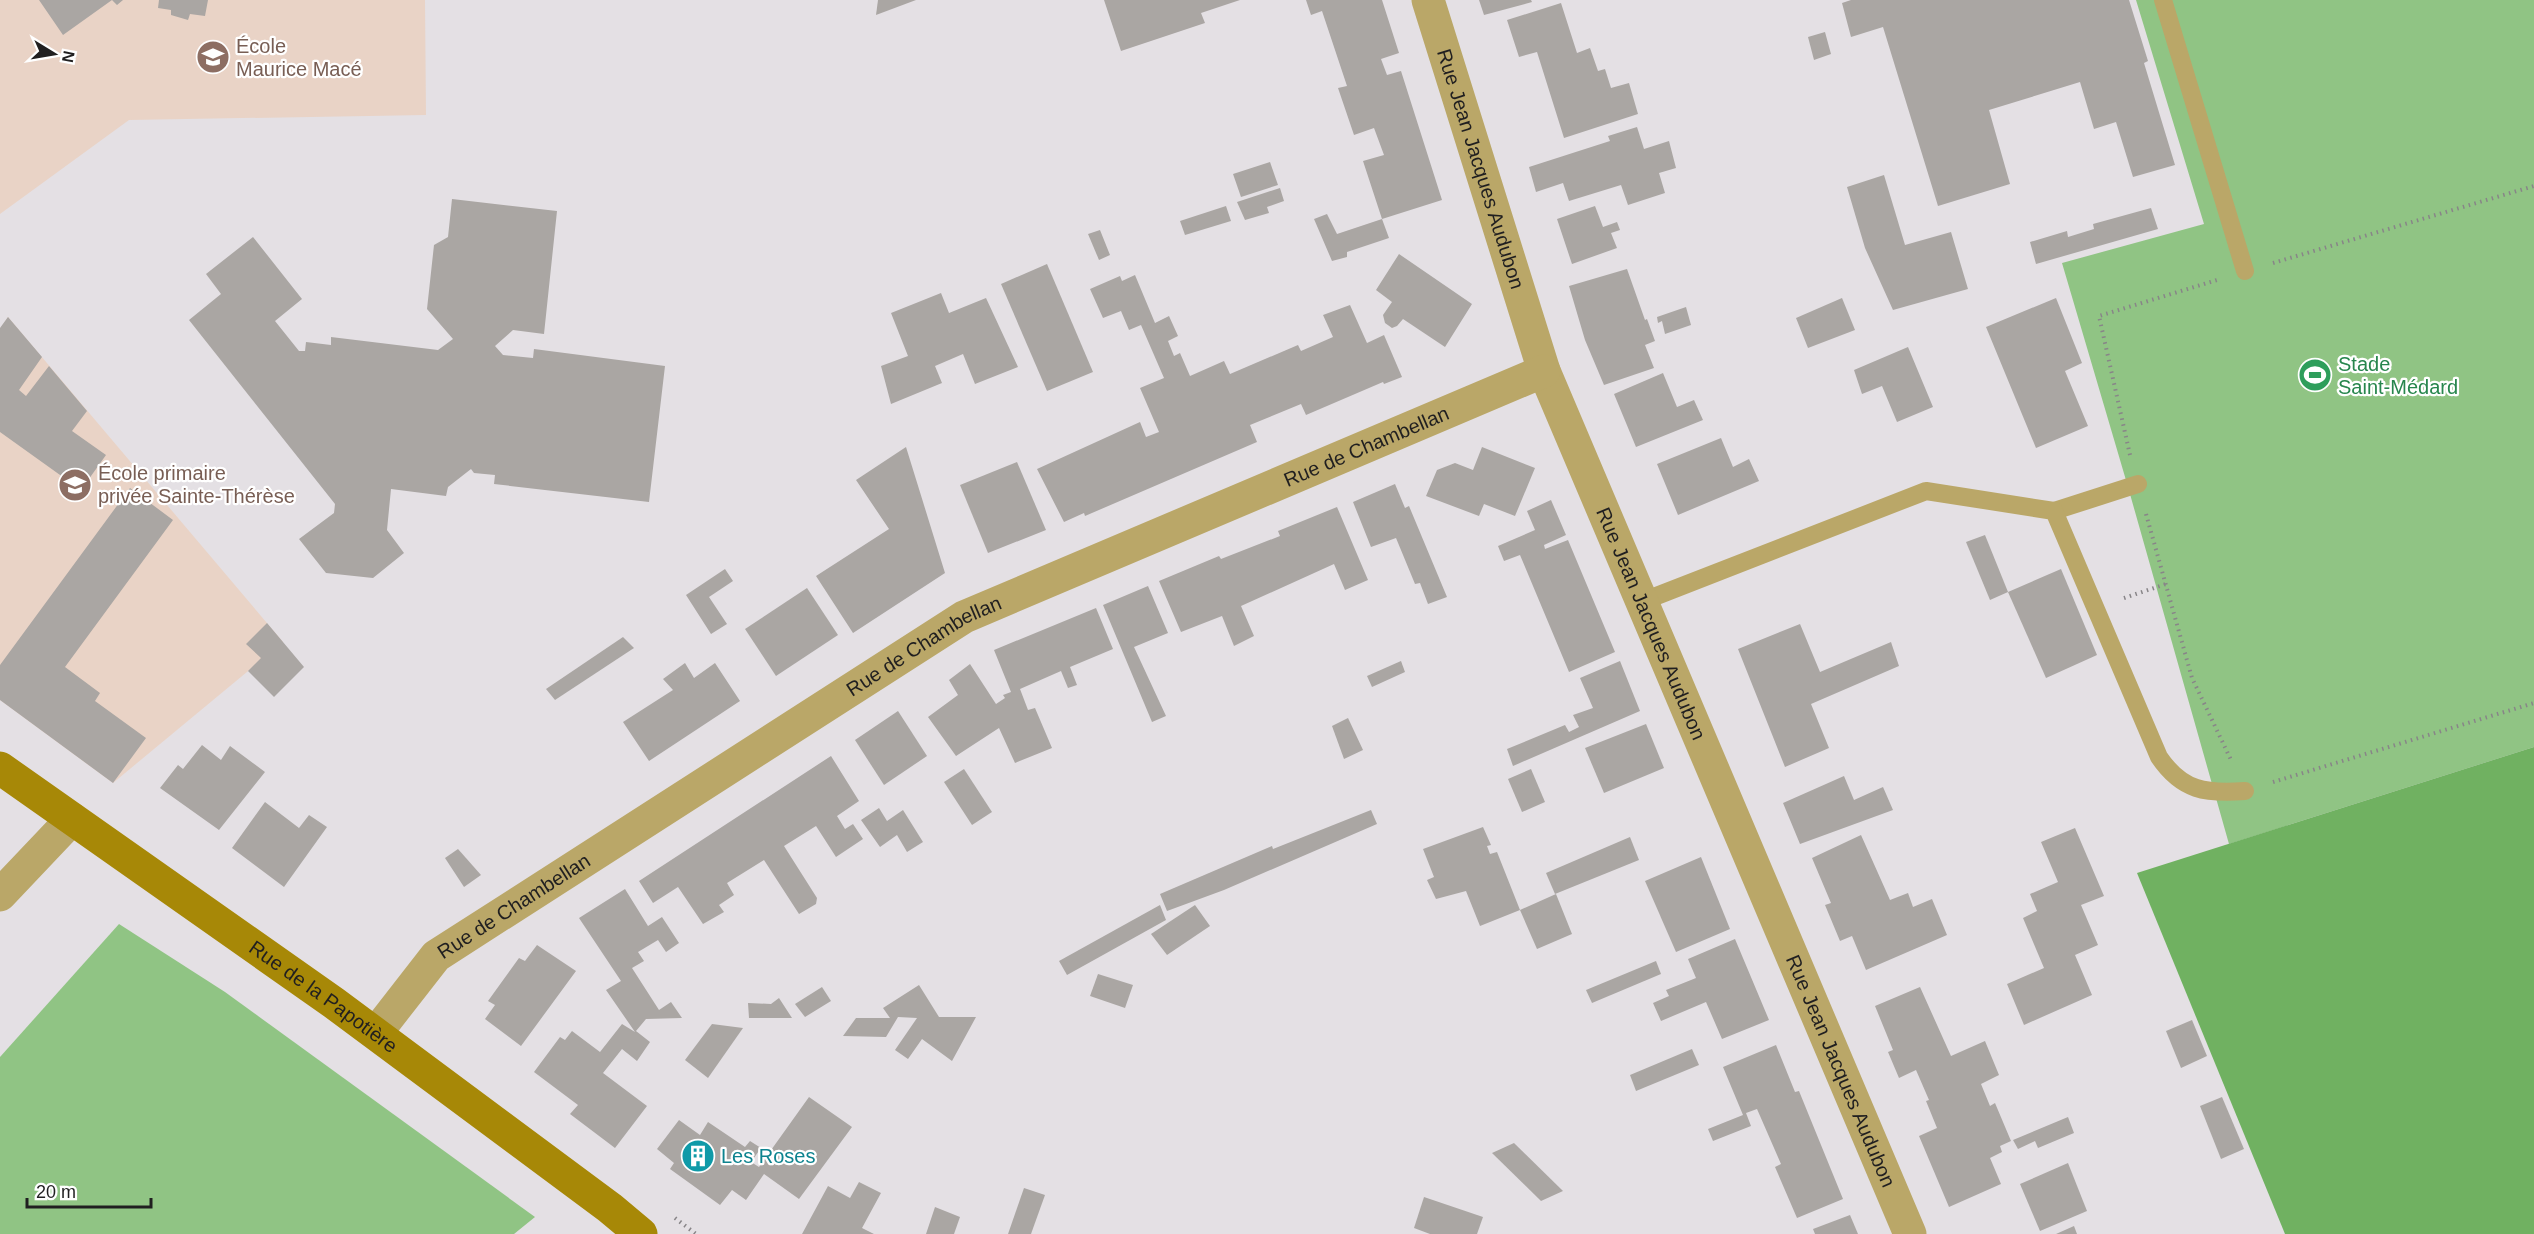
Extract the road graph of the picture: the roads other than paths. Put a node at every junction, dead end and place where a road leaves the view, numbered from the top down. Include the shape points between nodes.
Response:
1 (1428, 0) edge
2 (2163, 0) edge
3 (2245, 271) road end
4 (1544, 371) junction
5 (2138, 484) road end
6 (2054, 511) junction
7 (1641, 602) junction
8 (0, 768) edge
9 (2245, 791) road end
10 (72, 819) junction
11 (0, 895) edge
12 (376, 1033) junction
13 (640, 1234) edge
14 (1910, 1234) edge

1 - 4 street, Rue Jean Jacques Audubon
2 - 3 lane
4 - 7 street, Rue Jean Jacques Audubon
4 - 12 street, Rue de Chambellan via 963,617 436,956
5 - 6 lane
6 - 7 lane via 1926,491
6 - 9 lane via 2159,757 2170,774 2200,790
7 - 14 street, Rue Jean Jacques Audubon
8 - 10 street, Rue de la Papotière
10 - 11 street
10 - 12 street, Rue de la Papotière
12 - 13 street, Rue de la Papotière

